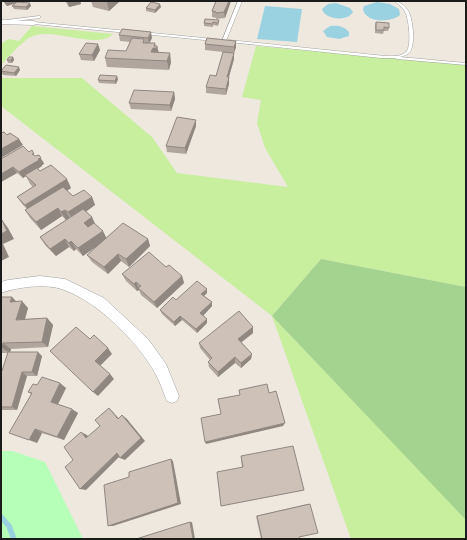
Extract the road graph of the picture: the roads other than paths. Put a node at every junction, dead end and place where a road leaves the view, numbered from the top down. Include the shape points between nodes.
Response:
1 (240, 1) edge
2 (396, 1) edge
3 (36, 20) joint
4 (2, 22) edge
5 (132, 32) edge
6 (138, 33) edge
7 (224, 41) junction
8 (390, 57) junction
9 (466, 64) edge
10 (1, 288) edge
11 (172, 396) dead end

1 - 7 lane
2 - 8 lane via 407,13 411,42 408,52
3 - 4 street
3 - 5 lane
6 - 7 lane
7 - 8 lane
8 - 9 lane
10 - 11 street via 40,281 65,284 100,302 143,343 161,369

